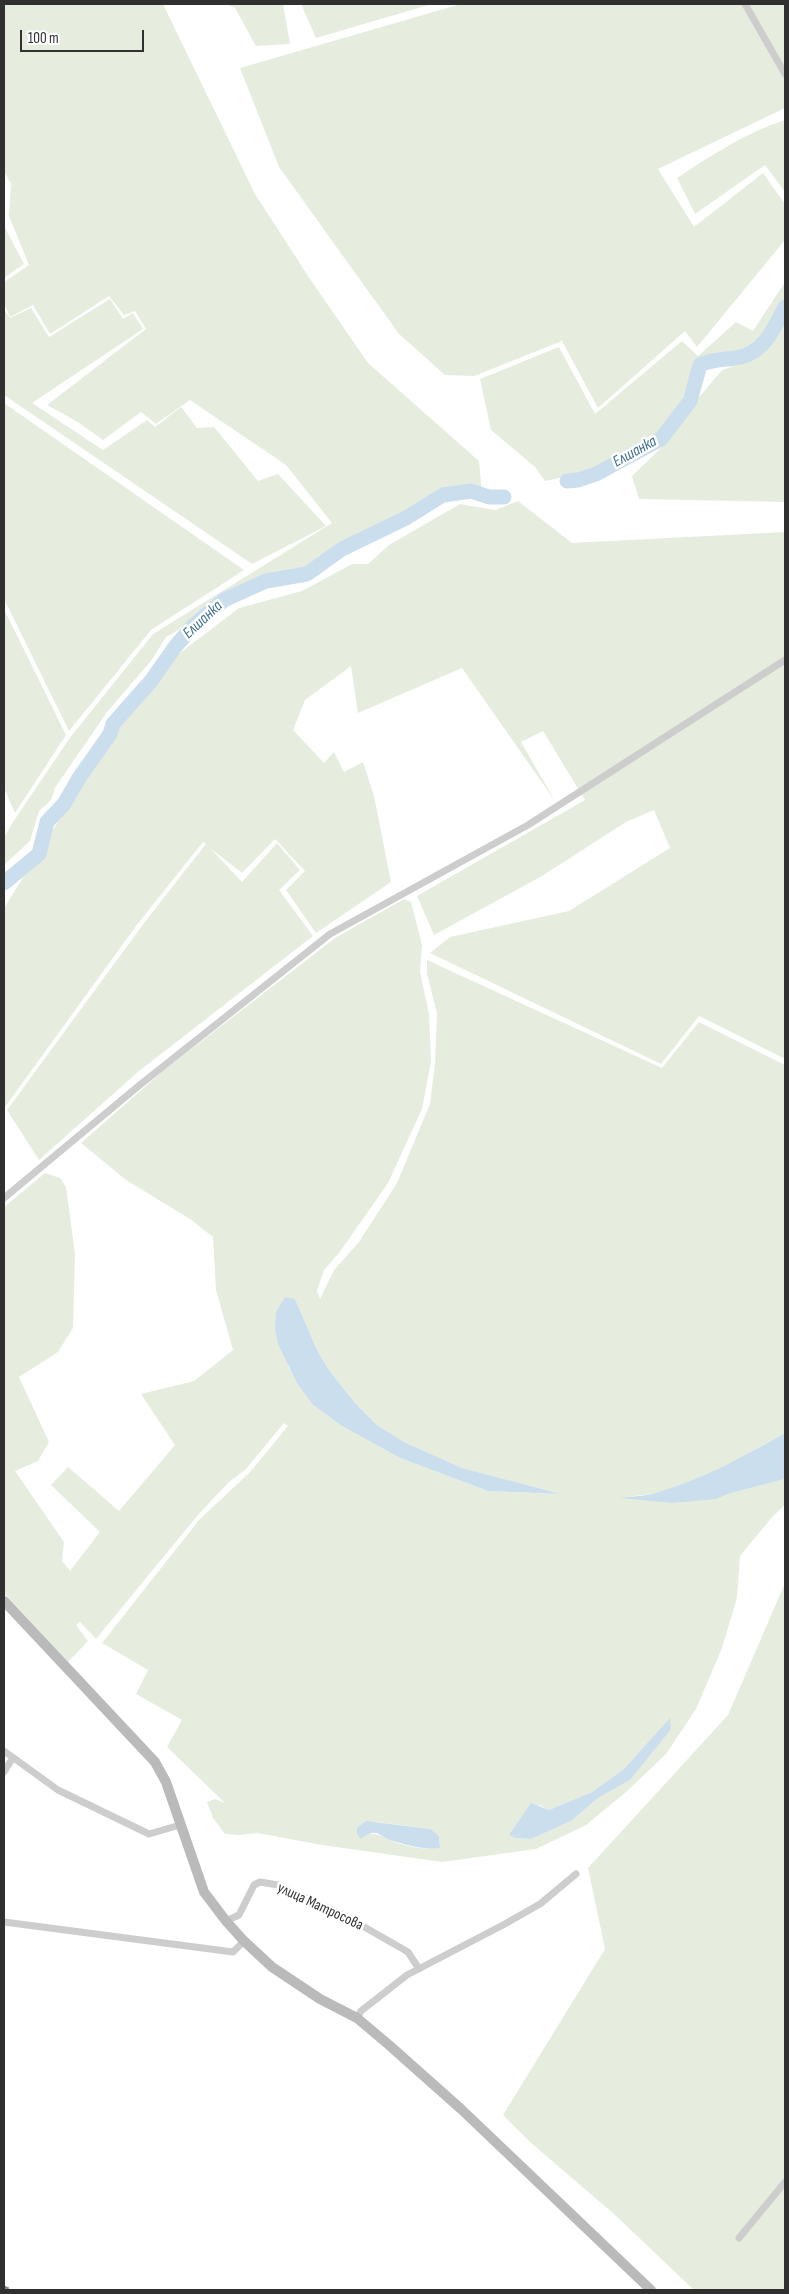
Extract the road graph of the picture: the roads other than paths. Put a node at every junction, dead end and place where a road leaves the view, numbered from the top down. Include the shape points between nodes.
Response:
1 (745, 4) edge
2 (785, 74) edge
3 (785, 660) edge
4 (4, 1198) edge
5 (4, 1601) edge
6 (4, 1751) edge
7 (12, 1759) junction
8 (4, 1772) edge
9 (180, 1825) junction
10 (576, 1874) dead end
11 (226, 1921) junction
12 (4, 1922) edge
13 (244, 1941) junction
14 (420, 1969) junction
15 (358, 2018) junction
16 (785, 2182) edge
17 (739, 2238) dead end
18 (652, 2290) edge

1 - 2 street
3 - 4 street via 528,825 330,934
5 - 9 main road via 155,1762 166,1782
6 - 7 street
7 - 8 street
7 - 9 street via 58,1790 149,1834
9 - 11 main road via 204,1892
10 - 14 street via 540,1904
11 - 13 main road
11 - 14 street, улица Матросова via 239,1915 254,1885 260,1882 278,1885 346,1917 408,1952
12 - 13 street via 232,1952
13 - 15 main road via 272,1967 320,1999
14 - 15 street via 407,1975 361,2011
15 - 18 main road via 461,2109
16 - 17 street

